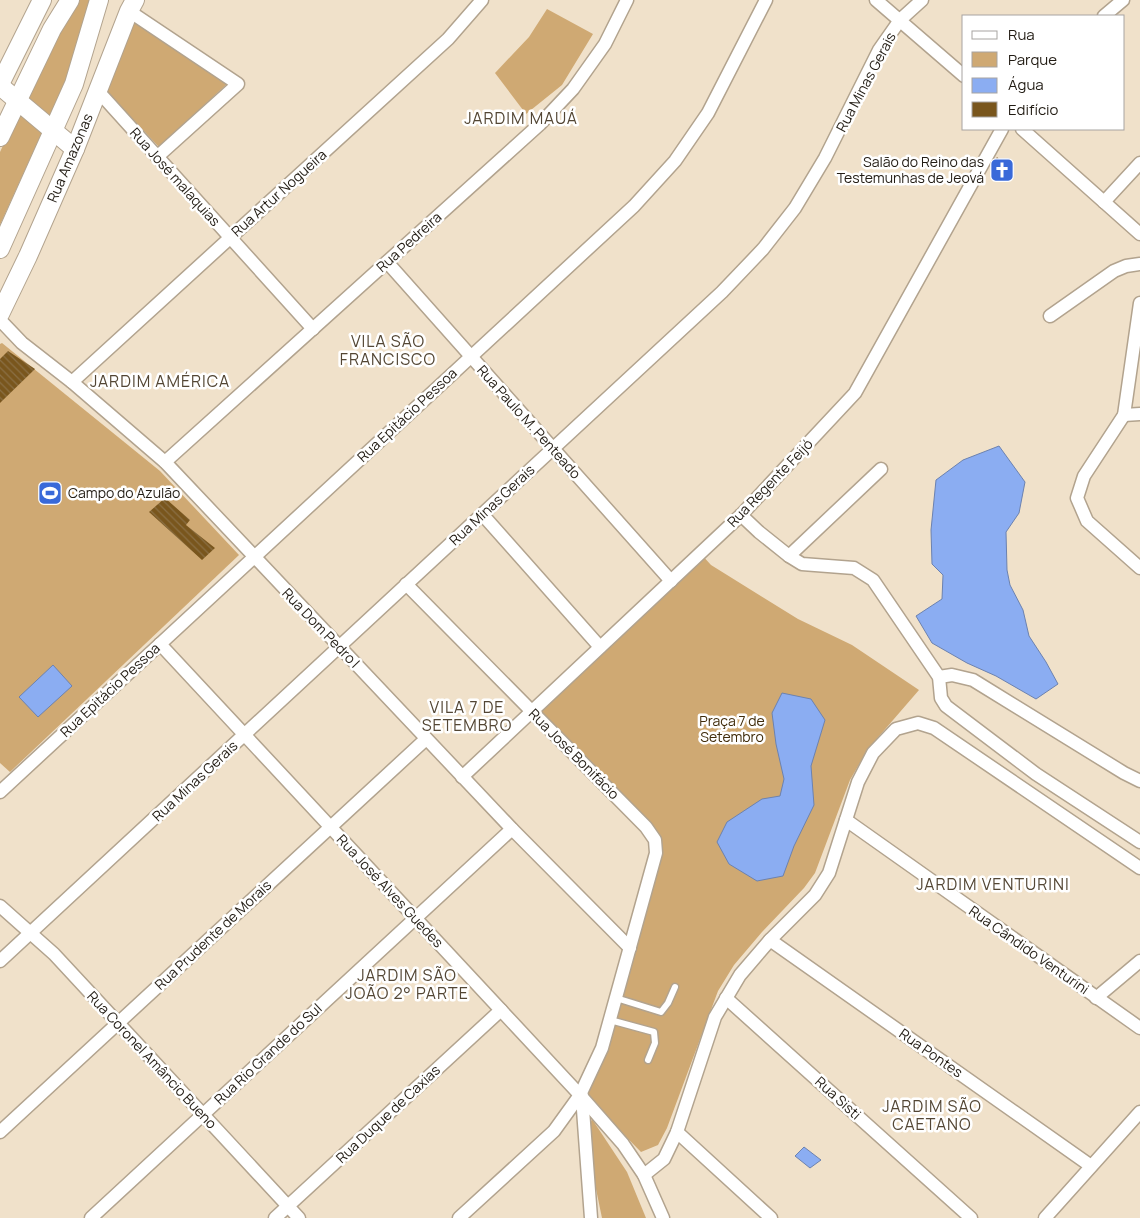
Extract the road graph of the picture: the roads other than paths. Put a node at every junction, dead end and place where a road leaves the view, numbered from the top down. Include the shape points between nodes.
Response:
1 (42, 0) edge
2 (70, 0) edge
3 (99, 0) edge
4 (626, 0) edge
5 (766, 0) edge
6 (876, 0) edge
7 (922, 0) edge
8 (1123, 0) edge
9 (480, 1) edge
10 (132, 6) edge
11 (1105, 15) edge
12 (900, 20) junction
13 (962, 74) edge
14 (0, 85) edge
15 (98, 91) junction
16 (17, 101) junction
17 (52, 130) junction
18 (1001, 130) edge
19 (1023, 130) edge
20 (0, 137) edge
21 (75, 149) junction
22 (158, 157) junction
23 (1140, 163) edge
24 (1104, 202) junction
25 (1140, 234) edge
26 (2, 237) edge
27 (230, 238) junction
28 (28, 256) junction
29 (387, 262) junction
30 (1140, 264) edge
31 (1140, 303) edge
32 (0, 314) edge
33 (1050, 316) dead end
34 (0, 320) edge
35 (313, 329) junction
36 (471, 357) junction
37 (72, 382) junction
38 (1124, 414) junction
39 (1140, 414) edge
40 (553, 449) junction
41 (166, 462) junction
42 (881, 469) dead end
43 (482, 514) junction
44 (741, 515) junction
45 (789, 556) junction
46 (253, 557) junction
47 (1140, 568) edge
48 (671, 581) junction
49 (406, 584) junction
50 (160, 644) junction
51 (339, 647) junction
52 (600, 647) junction
53 (939, 677) junction
54 (531, 711) junction
55 (245, 735) junction
56 (426, 739) junction
57 (462, 777) junction
58 (1140, 781) edge
59 (3, 784) edge
60 (846, 820) junction
61 (330, 827) junction
62 (512, 829) junction
63 (1140, 842) edge
64 (1140, 868) edge
65 (0, 906) edge
66 (415, 918) junction
67 (30, 933) junction
68 (770, 940) junction
69 (630, 948) junction
70 (0, 961) edge
71 (1140, 961) edge
72 (675, 987) dead end
73 (616, 998) junction
74 (726, 998) junction
75 (1096, 998) junction
76 (501, 1010) junction
77 (610, 1020) junction
78 (117, 1023) junction
79 (1140, 1028) edge
80 (648, 1060) dead end
81 (581, 1096) junction
82 (1140, 1112) edge
83 (203, 1114) junction
84 (0, 1132) edge
85 (677, 1132) junction
86 (1091, 1166) junction
87 (644, 1175) junction
88 (288, 1206) junction
89 (91, 1218) edge
90 (275, 1218) edge
91 (299, 1218) edge
92 (459, 1218) edge
93 (591, 1218) edge
94 (662, 1218) edge
95 (771, 1218) edge
96 (971, 1218) edge
97 (1045, 1218) edge

1 - 14 main road
2 - 16 main road
3 - 17 main road via 74,84
4 - 29 street, Rua Pedreira via 605,44 573,89 540,124
5 - 36 street, Rua Epitácio Pessoa via 708,113 675,161 634,206
6 - 12 street
7 - 12 street, Rua Minas Gerais
8 - 11 street
9 - 27 street, Rua Artur Nogueira via 448,39
10 - 15 main road, Rua Amazonas
10 - 22 street via 238,84
12 - 13 street
12 - 40 street, Rua Minas Gerais via 880,50 825,158 795,208 764,249
14 - 16 main road
15 - 21 main road, Rua Amazonas
15 - 22 street, Rua José malaquias
16 - 17 main road
16 - 20 main road
17 - 21 main road
17 - 26 main road
18 - 44 street, Rua Regente Feijó via 855,393
19 - 24 street
21 - 28 main road, Rua Amazonas
22 - 27 street, Rua José malaquias
23 - 24 street
24 - 25 street
26 - 28 main road
27 - 35 street, Rua José malaquias
27 - 37 street, Rua Artur Nogueira
28 - 32 main road, Rua Amazonas
29 - 35 street, Rua Pedreira
29 - 36 street, Rua Paulo M. Penteado
30 - 33 street via 1114,271
31 - 38 street
34 - 37 street, Rua Dom Pedro I via 22,343
35 - 41 street, Rua Pedreira
36 - 40 street, Rua Paulo M. Penteado
36 - 46 street, Rua Epitácio Pessoa
37 - 41 street, Rua Dom Pedro I
38 - 39 street
38 - 47 street via 1084,476 1077,498 1087,521
40 - 43 street, Rua Minas Gerais
40 - 48 street, Rua Paulo M. Penteado
41 - 46 street, Rua Dom Pedro I
42 - 45 street
43 - 49 street, Rua Minas Gerais
43 - 52 street
44 - 45 street
44 - 48 street, Rua Regente Feijó
45 - 53 street via 802,564 854,568 873,580
46 - 50 street, Rua Epitácio Pessoa
46 - 51 street, Rua Dom Pedro I
48 - 52 street, Rua Regente Feijó
49 - 51 street, Rua Minas Gerais
49 - 54 street, Rua José Bonifácio
50 - 55 street, Rua José Alves Guedes
50 - 59 street, Rua Epitácio Pessoa
51 - 55 street, Rua Minas Gerais
51 - 56 street, Rua Dom Pedro I
52 - 54 street, Rua Regente Feijó
53 - 58 street via 952,675 973,680
53 - 63 street via 941,698 946,706 1036,774
54 - 57 street, Rua Regente Feijó
54 - 69 street, Rua José Bonifácio via 646,827 655,840 656,853
55 - 61 street, Rua José Alves Guedes
55 - 67 street, Rua Minas Gerais
56 - 57 street, Rua Dom Pedro I
56 - 61 street, Rua Prudente de Morais
57 - 62 street, Rua Dom Pedro I
60 - 64 street via 858,782 873,753 896,729 918,723 934,728
60 - 68 street via 829,873 815,895
60 - 75 street, Rua Cândido Venturini
61 - 66 street, Rua José Alves Guedes
61 - 78 street, Rua Prudente de Morais
62 - 66 street, Rua Rio Grande do Sul
62 - 69 street, Rua Dom Pedro I
65 - 67 street, Rua Coronel Amâncio Bueno
66 - 76 street, Rua José Alves Guedes
66 - 83 street, Rua Rio Grande do Sul
67 - 70 street, Rua Minas Gerais
67 - 78 street, Rua Coronel Amâncio Bueno via 54,954
68 - 74 street
68 - 86 street, Rua Pontes
69 - 73 street
71 - 75 street
72 - 73 lane via 661,1012
73 - 77 street
74 - 85 street via 715,1016
74 - 96 street, Rua Sisti
75 - 79 street, Rua Cândido Venturini
76 - 81 street, Rua José Alves Guedes
76 - 88 street, Rua Duque de Caxias
77 - 80 lane via 654,1032 655,1043
77 - 81 street via 602,1048
78 - 83 street, Rua Coronel Amâncio Bueno
78 - 84 street, Rua Prudente de Morais
81 - 87 street, Rua José Alves Guedes via 623,1144
81 - 92 street via 554,1131
81 - 93 street
82 - 86 street
83 - 88 street, Rua Coronel Amâncio Bueno
83 - 89 street, Rua Rio Grande do Sul
85 - 87 street via 664,1159
85 - 95 street
86 - 97 street
87 - 94 street, Rua José Alves Guedes
88 - 90 street, Rua Duque de Caxias
88 - 91 street, Rua Coronel Amâncio Bueno

